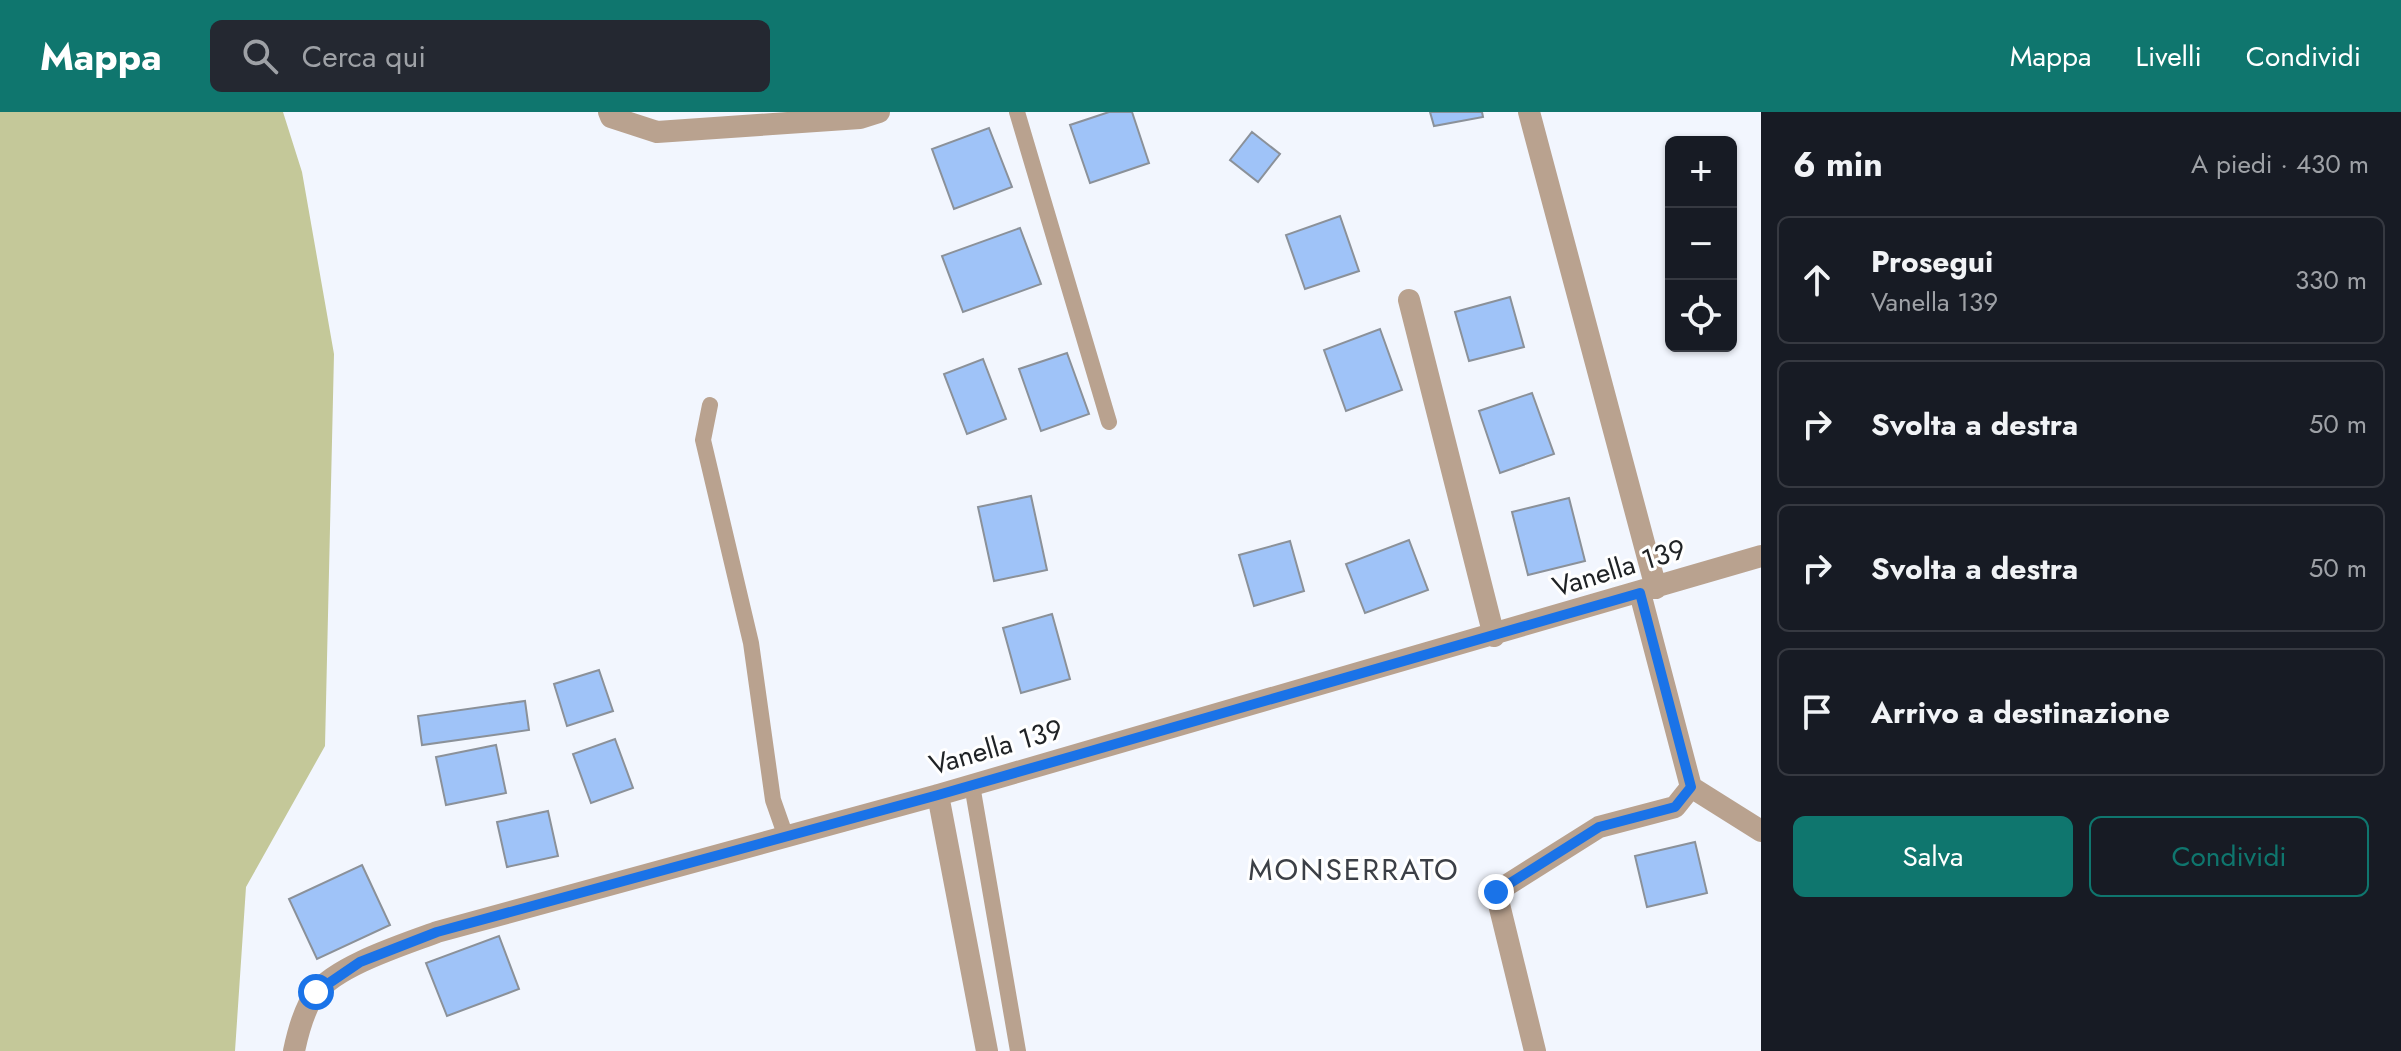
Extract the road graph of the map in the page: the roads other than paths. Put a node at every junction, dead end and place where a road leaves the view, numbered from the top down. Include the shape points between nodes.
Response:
1 (609, 112) edge
2 (879, 112) edge
3 (1017, 112) edge
4 (1529, 112) edge
5 (1409, 300) dead end
6 (710, 405) dead end
7 (1109, 422) dead end
8 (1761, 556) edge
9 (1648, 591) junction
10 (1494, 636) junction
11 (972, 785) junction
12 (1691, 787) junction
13 (938, 795) junction
14 (1761, 831) edge
15 (786, 837) junction
16 (294, 1051) edge
17 (987, 1051) edge
18 (1018, 1051) edge
19 (1535, 1051) edge

1 - 2 street via 657,132 860,118
3 - 7 lane
4 - 9 street
5 - 10 street
6 - 15 lane via 703,440 751,643 773,800
8 - 9 street, Vanella 139
9 - 10 street, Vanella 139
9 - 12 street
10 - 11 street, Vanella 139
11 - 13 street, Vanella 139
11 - 18 lane
12 - 14 street
12 - 19 street via 1675,807 1599,827 1496,892
13 - 15 street, Vanella 139
13 - 17 street
15 - 16 street, Vanella 139 via 437,932 360,962 316,992

